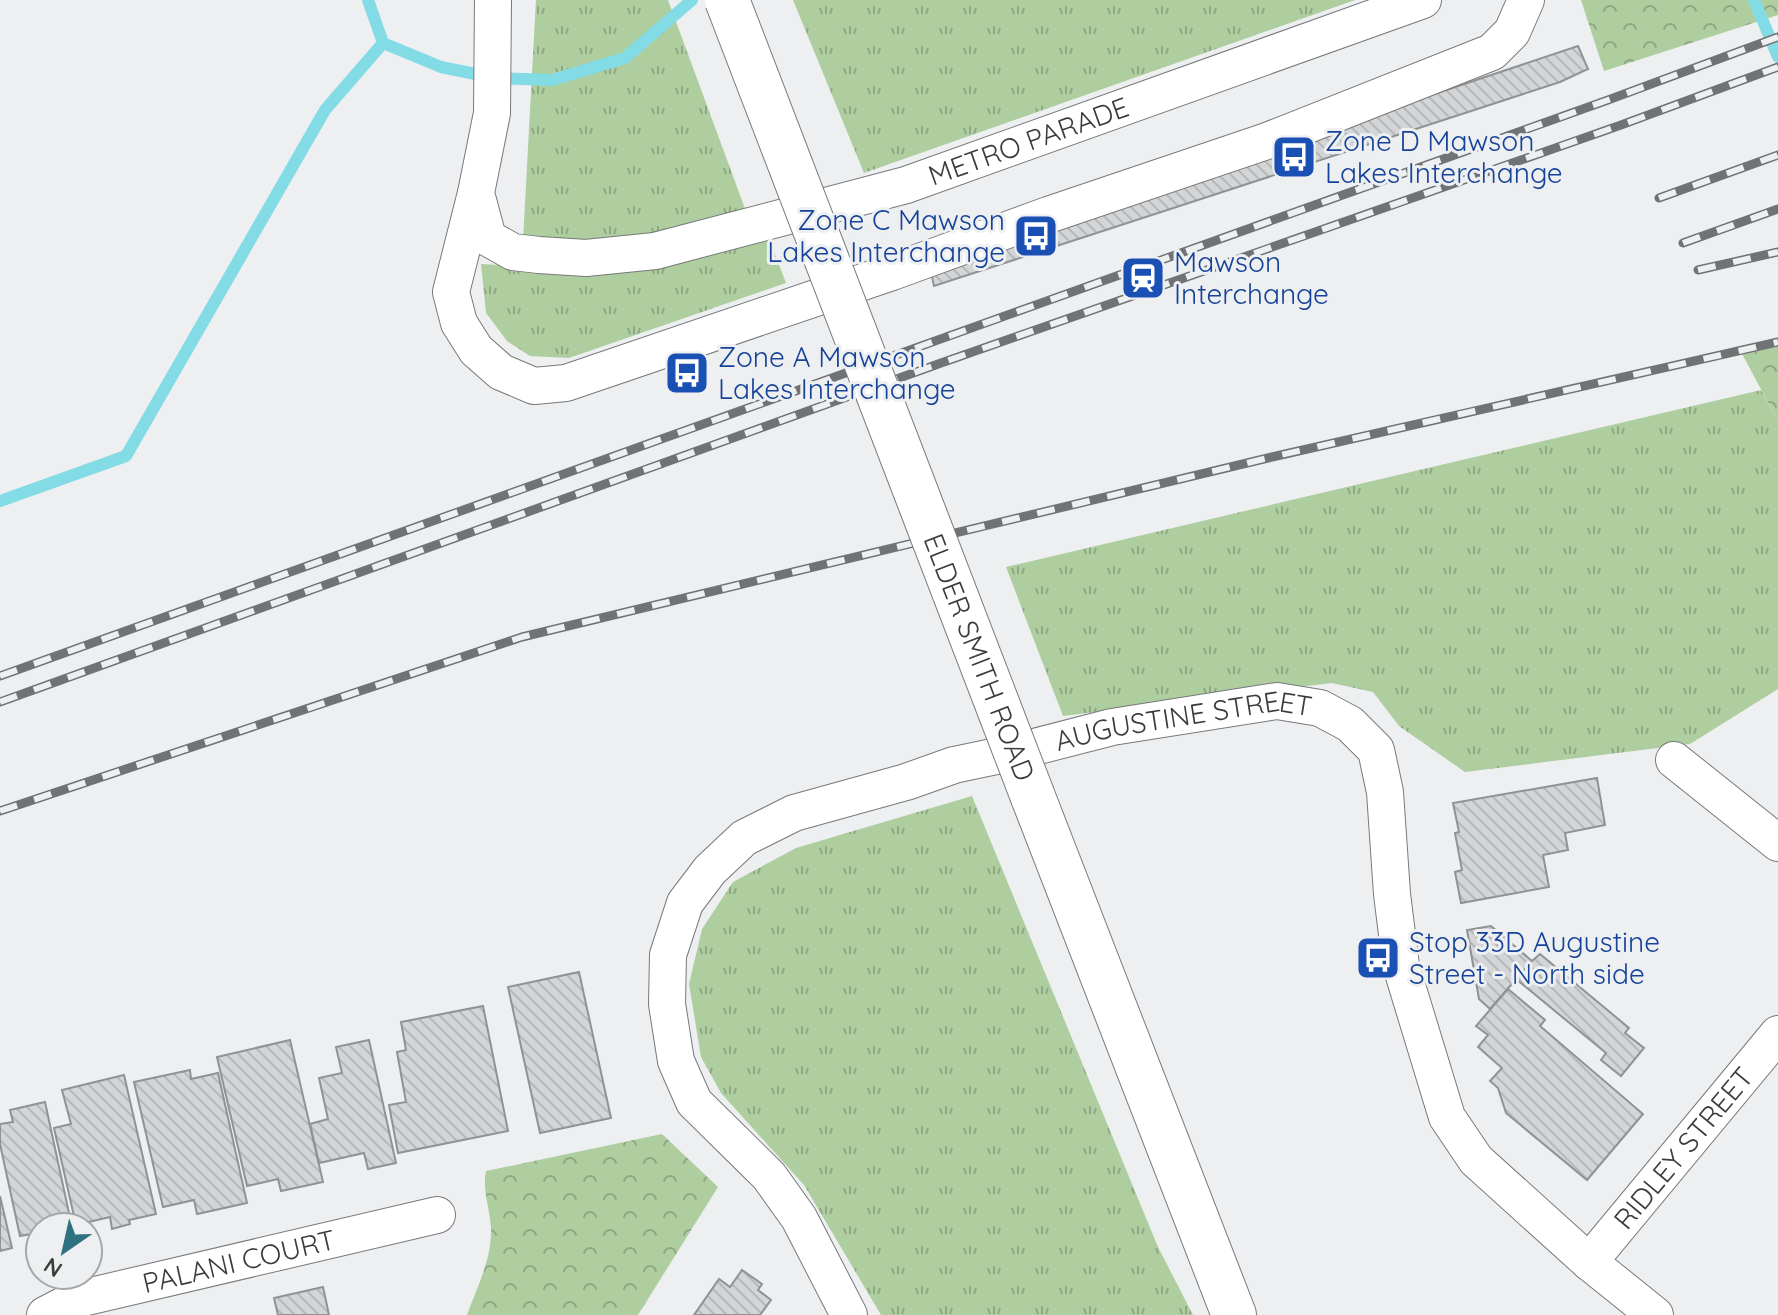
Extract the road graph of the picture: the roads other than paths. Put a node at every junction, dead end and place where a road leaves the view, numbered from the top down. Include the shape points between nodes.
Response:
1 (493, 0) edge
2 (727, 0) edge
3 (1423, 0) edge
4 (1526, 0) edge
5 (476, 193) junction
6 (1674, 760) dead end
7 (1778, 843) edge
8 (1778, 1034) edge
9 (437, 1215) dead end
10 (1589, 1262) junction
11 (45, 1315) edge
12 (849, 1315) edge
13 (1234, 1315) edge
14 (1655, 1315) edge

1 - 5 street, METRO PARADE via 492,113
2 - 13 main road, ELDER SMITH ROAD, bridge
3 - 5 street, METRO PARADE via 906,185 655,251 586,258 513,252 488,238
4 - 5 street via 1512,32 1492,52 1267,141 566,383 534,386 501,372 476,350 459,323 451,292
6 - 7 street
8 - 10 street, RIDLEY STREET
9 - 11 street, PALANI COURT via 74,1300
10 - 12 street, AUGUSTINE STREET via 1476,1160 1447,1117 1401,966 1385,792 1376,750 1350,724 1320,708 1277,701 1112,727 954,765 794,813 744,838 685,903 668,955 667,1004 676,1061 694,1102 769,1176 799,1218
10 - 14 street, AUGUSTINE STREET

